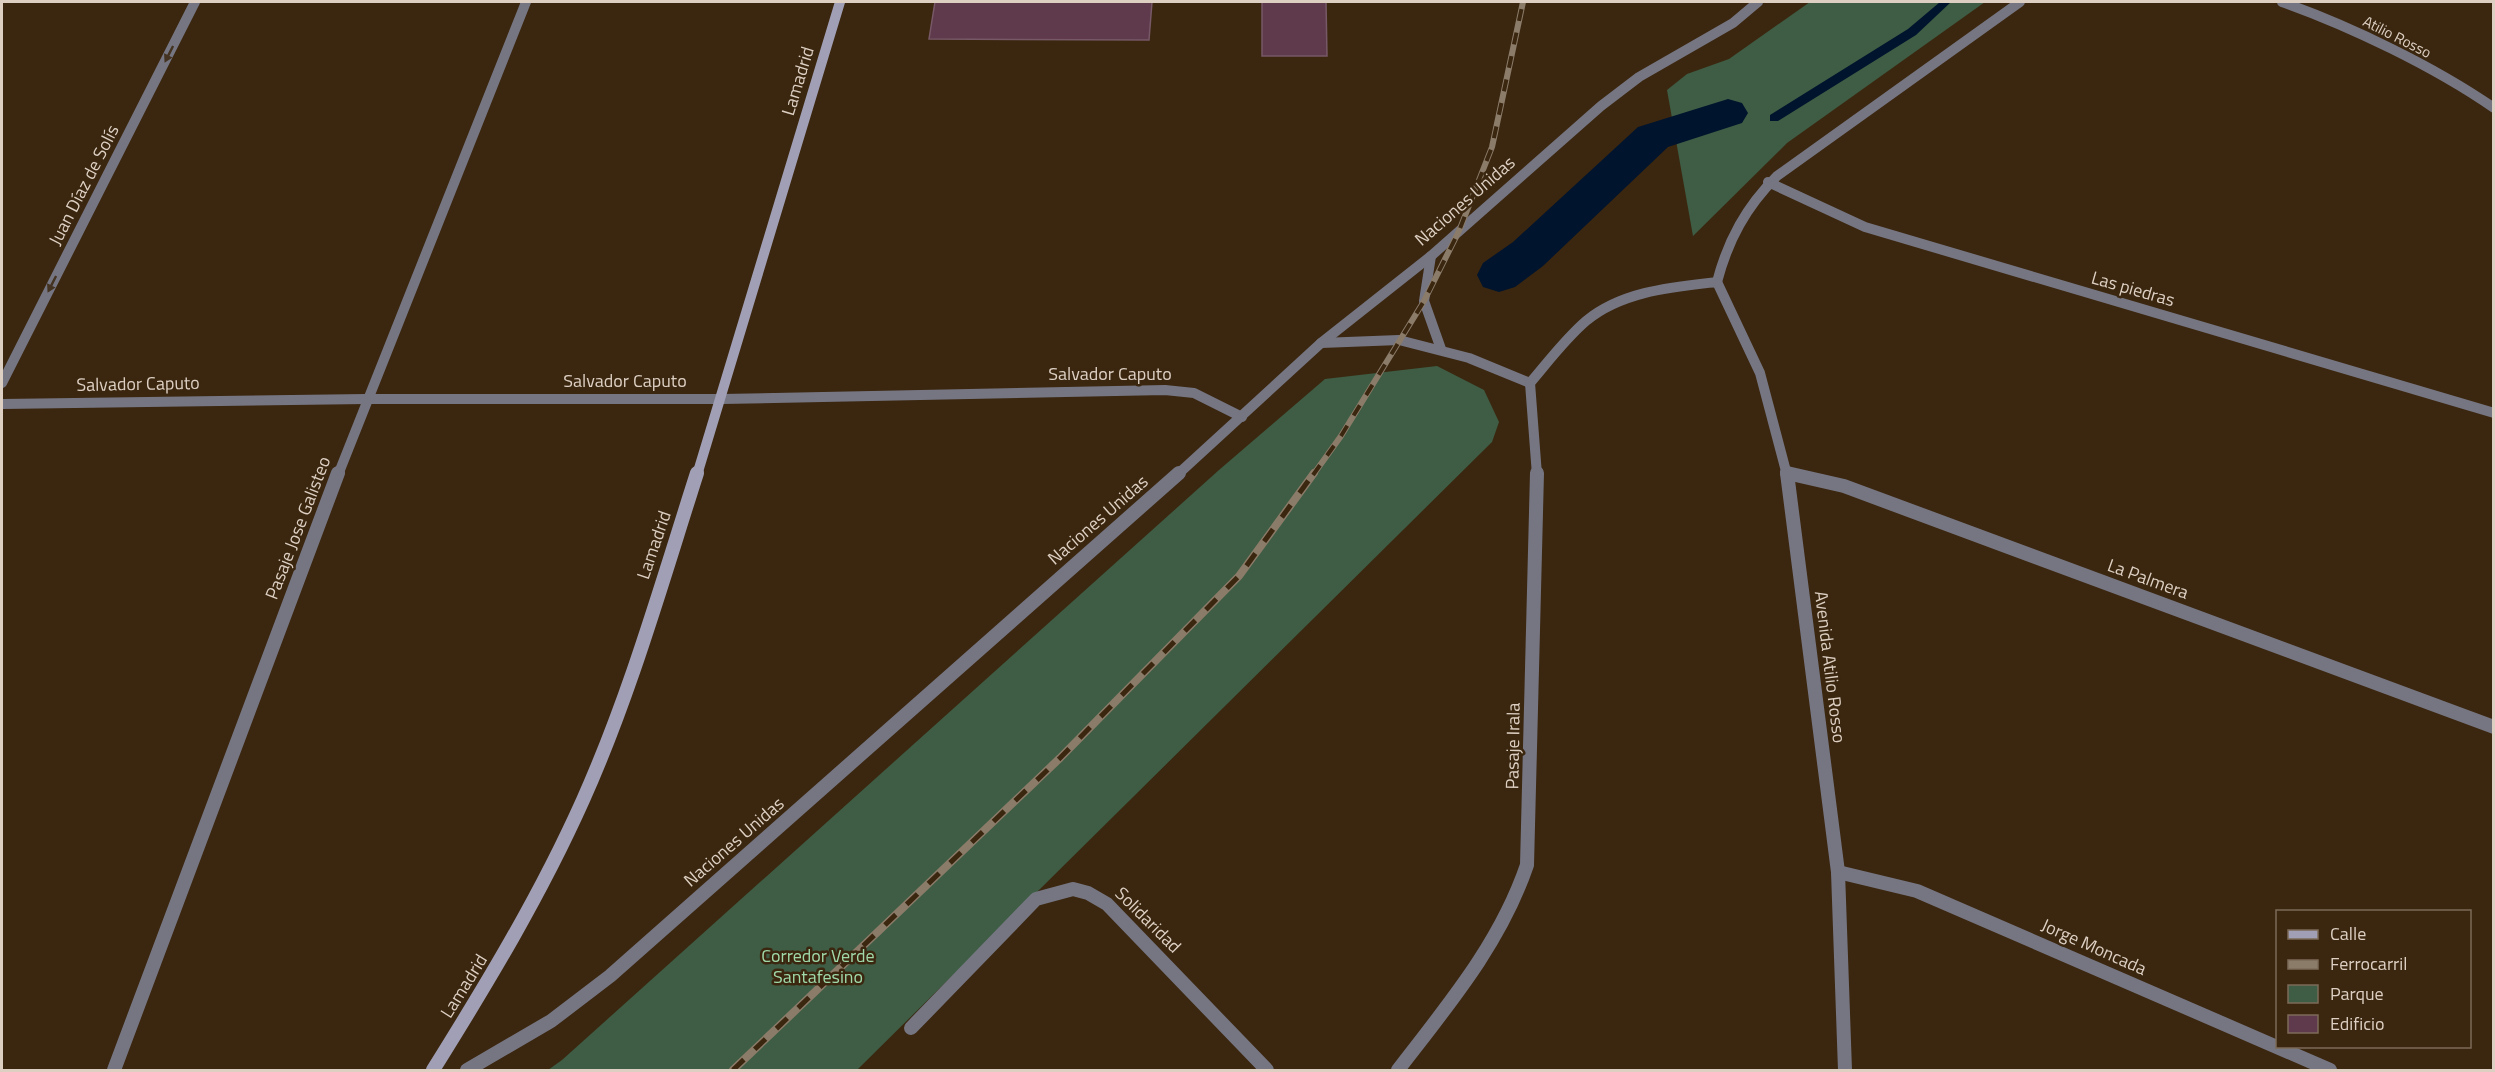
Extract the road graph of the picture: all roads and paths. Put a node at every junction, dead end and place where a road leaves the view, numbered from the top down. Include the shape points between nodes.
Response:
1 (195, 2) edge
2 (525, 2) edge
3 (840, 2) edge
4 (1758, 2) edge
5 (2020, 2) edge
6 (2282, 2) edge
7 (2493, 108) edge
8 (1768, 182) junction
9 (1431, 256) junction
10 (1717, 282) junction
11 (1321, 343) junction
12 (1441, 349) junction
13 (2, 383) edge
14 (1530, 383) junction
15 (366, 399) junction
16 (722, 399) junction
17 (2, 404) edge
18 (2493, 412) edge
19 (1242, 417) junction
20 (1787, 473) junction
21 (2493, 727) edge
22 (1838, 872) junction
23 (911, 1028) dead end
24 (2276, 1047) edge
25 (2277, 1048) edge
26 (114, 1071) edge
27 (433, 1071) edge
28 (466, 1071) edge
29 (1267, 1071) edge
30 (1398, 1071) edge
31 (1845, 1071) edge
32 (2330, 1071) edge

1 -> 13 street, Juan Díaz de Solís
2 - 15 street, Pasaje Jose Galisteo
3 - 16 street, Lamadrid
4 - 9 street, Naciones Unidas via 1734,23 1639,77 1601,106
5 - 8 street
6 - 7 street, Atilio Rosso via 2322,16 2465,88
8 - 10 street via 1743,212 1722,257
8 - 18 street, Las piedras via 1865,227
9 - 11 street, Naciones Unidas
9 - 12 street via 1424,301
10 - 14 street via 1658,290 1617,303 1591,317
10 - 20 street, Avenida Atilio Rosso via 1760,373
11 - 12 street via 1399,340
11 - 19 street, Naciones Unidas
12 - 14 street
14 - 30 street, Pasaje Irala via 1537,460 1527,865 1518,897 1502,929
15 - 16 street, Salvador Caputo
15 - 17 street, Salvador Caputo
15 - 26 street, Pasaje Jose Galisteo
16 - 19 street, Salvador Caputo via 1165,390 1194,393
16 - 27 street, Lamadrid via 616,717 585,798 507,951
19 - 28 street, Naciones Unidas via 610,976 551,1021
20 - 21 street, La Palmera via 1844,486
20 - 22 street, Avenida Atilio Rosso
22 - 24 street, Jorge Moncada via 1917,891
22 - 31 street, Avenida Atilio Rosso
23 - 29 street, Solidaridad via 1036,899 1064,888 1086,890 1107,904
25 - 32 street, Jorge Moncada

